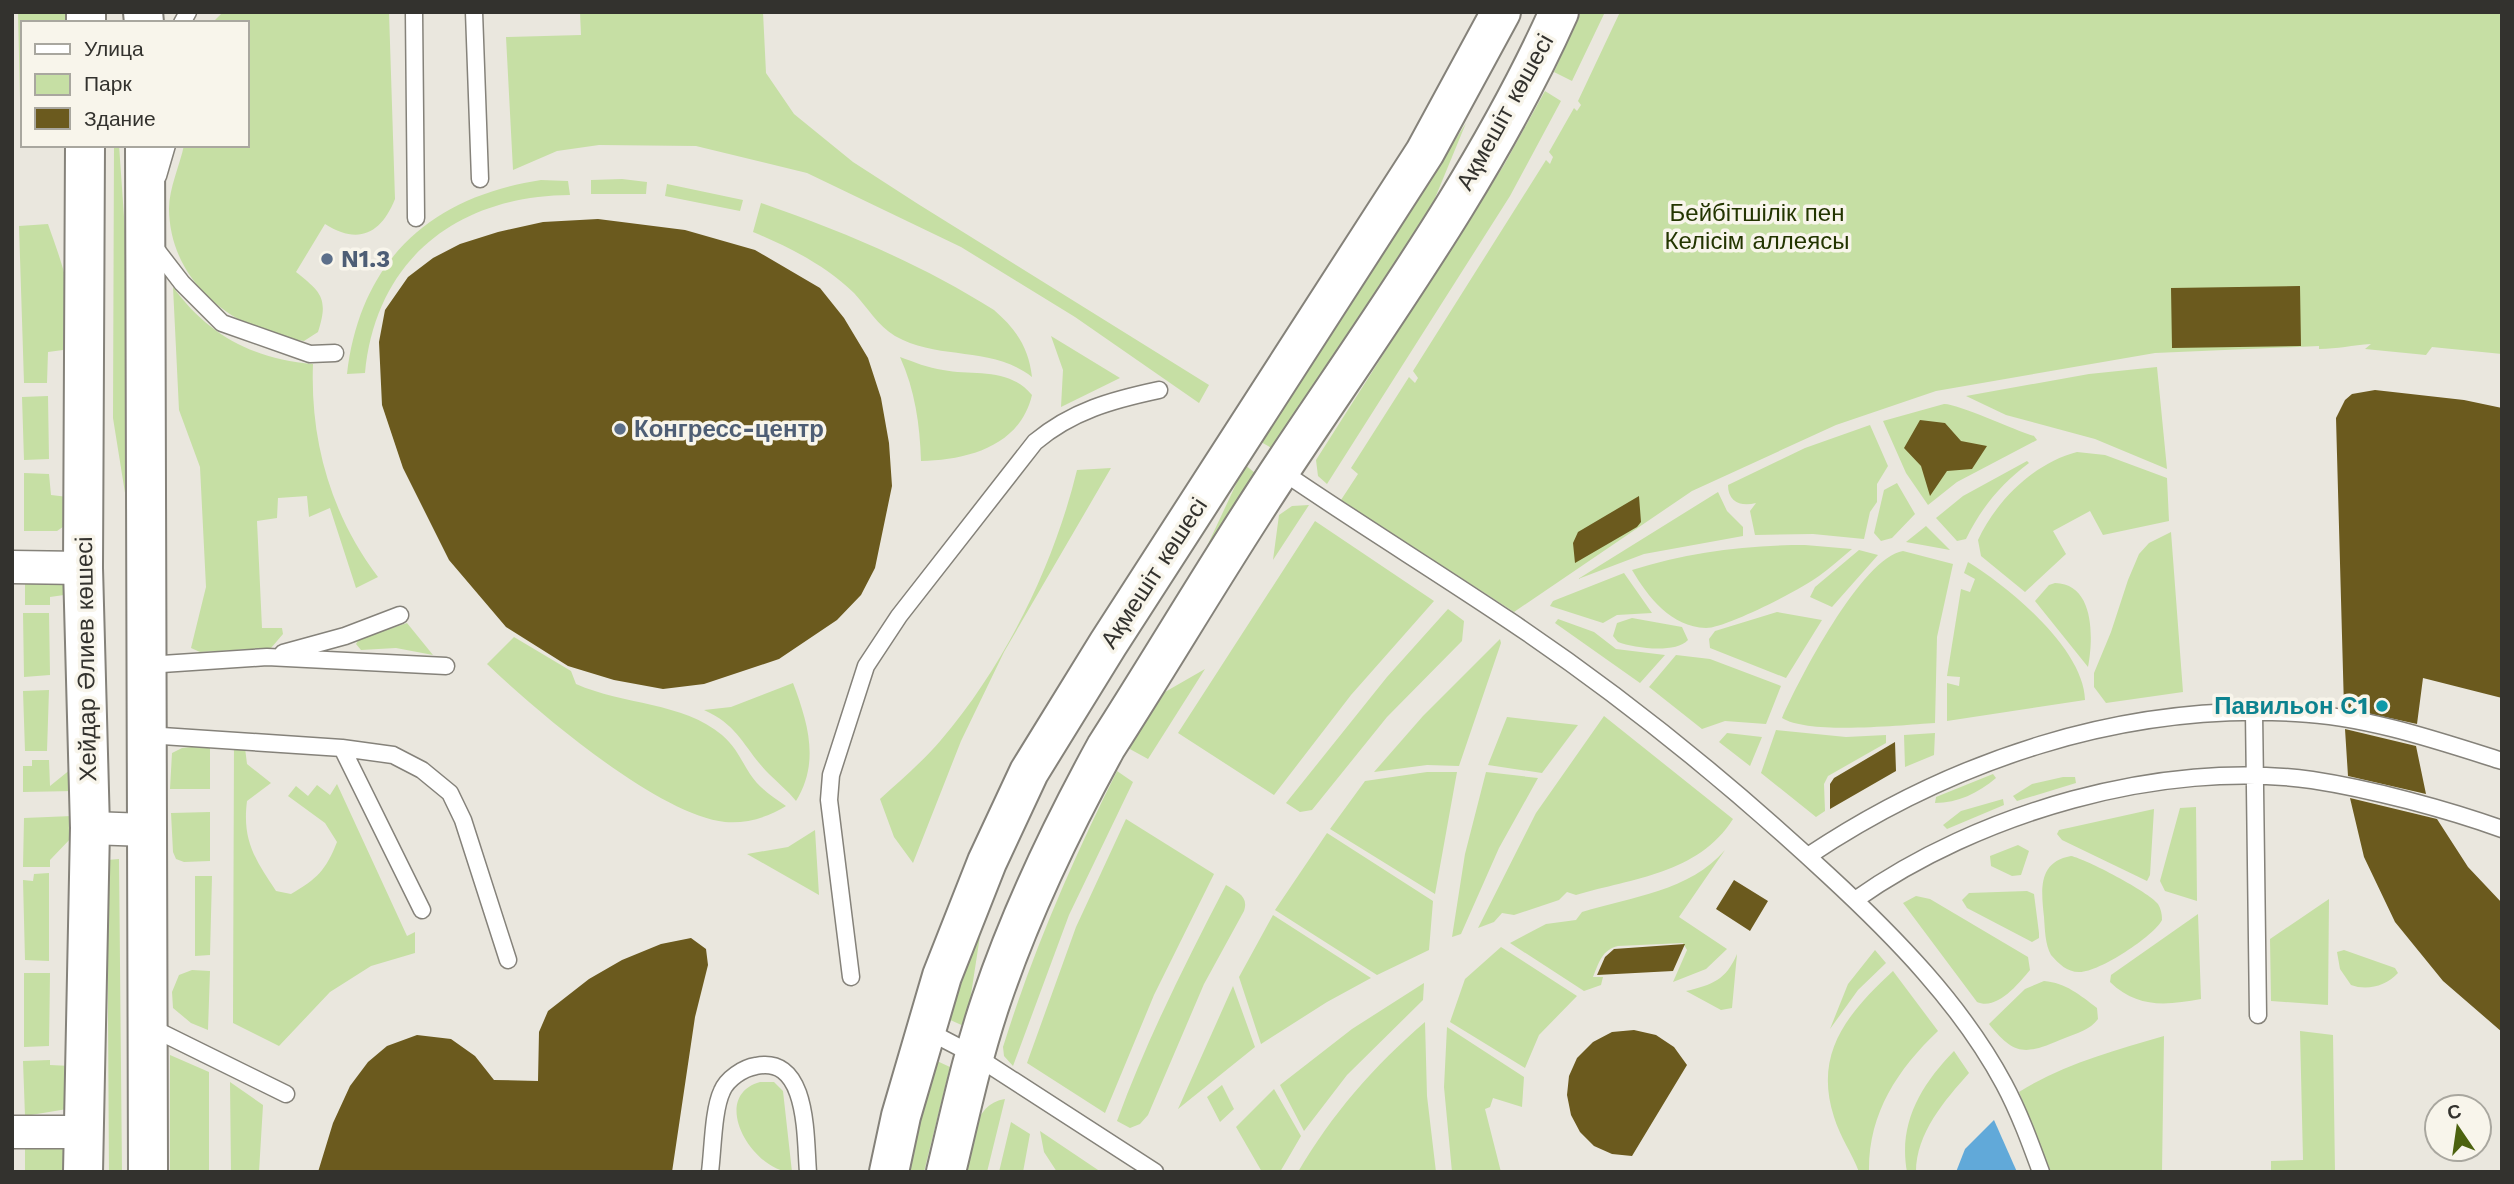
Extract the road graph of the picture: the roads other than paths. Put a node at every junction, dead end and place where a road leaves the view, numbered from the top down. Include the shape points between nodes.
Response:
1 (414, 12) edge
2 (474, 12) edge
3 (1501, 12) edge
4 (1559, 12) edge
5 (85, 147) edge
6 (145, 147) edge
7 (167, 147) edge
8 (480, 180) dead end
9 (416, 218) dead end
10 (145, 235) junction
11 (335, 353) dead end
12 (1159, 390) dead end
13 (1280, 470) junction
14 (12, 567) edge
15 (83, 568) junction
16 (400, 615) dead end
17 (267, 657) junction
18 (146, 665) junction
19 (446, 666) dead end
20 (2253, 712) junction
21 (147, 735) junction
22 (342, 748) junction
23 (2502, 761) edge
24 (2254, 776) junction
25 (90, 828) junction
26 (2502, 829) edge
27 (147, 830) junction
28 (1808, 856) junction
29 (1855, 900) junction
30 (422, 910) dead end
31 (508, 960) dead end
32 (851, 977) dead end
33 (2258, 1015) dead end
34 (148, 1026) junction
35 (926, 1030) junction
36 (974, 1055) junction
37 (286, 1094) dead end
38 (12, 1132) edge
39 (83, 1132) junction
40 (83, 1172) edge
41 (148, 1172) edge
42 (710, 1172) edge
43 (808, 1172) edge
44 (889, 1172) edge
45 (946, 1172) edge
46 (1155, 1172) edge
47 (2041, 1172) edge

1 - 9 lane
2 - 8 lane
3 - 35 street, Ақмешіт көшесі via 1425,152 1029,772 977,886
4 - 13 street, Ақмешіт көшесі via 1467,183
5 - 15 street, Хейдар Әлиев көшесі
6 - 10 street
7 - 10 lane
10 - 11 lane via 182,283 222,323 310,354
10 - 18 street
12 - 32 lane via 1082,410 1035,442 899,616 866,666 831,775 829,800
13 - 28 lane via 1614,695
13 - 36 street, Ақмешіт көшесі via 1081,794 1010,946
14 - 15 street
15 - 25 street, Хейдар Әлиев көшесі
16 - 17 lane
17 - 18 lane
17 - 19 lane
18 - 21 street
20 - 23 lane via 2337,718
20 - 24 lane
20 - 28 lane via 2128,724 1992,759 1914,793
21 - 22 lane
21 - 27 street
22 - 30 lane
22 - 31 lane via 393,755 422,770 450,793
24 - 26 lane via 2312,780
24 - 29 lane via 2153,785 2043,809 1943,849
24 - 33 lane
25 - 27 street
25 - 39 street, Хейдар Әлиев көшесі
27 - 34 street
28 - 29 lane
29 - 47 lane via 1901,946 1976,1039 2005,1085
34 - 37 lane
34 - 41 street
35 - 36 lane
35 - 44 street, Ақмешіт көшесі
36 - 45 street, Ақмешіт көшесі
36 - 46 lane
38 - 39 street
39 - 40 street, Хейдар Әлиев көшесі
42 - 43 lane via 721,1091 738,1074 766,1064 779,1067 792,1078 800,1094

